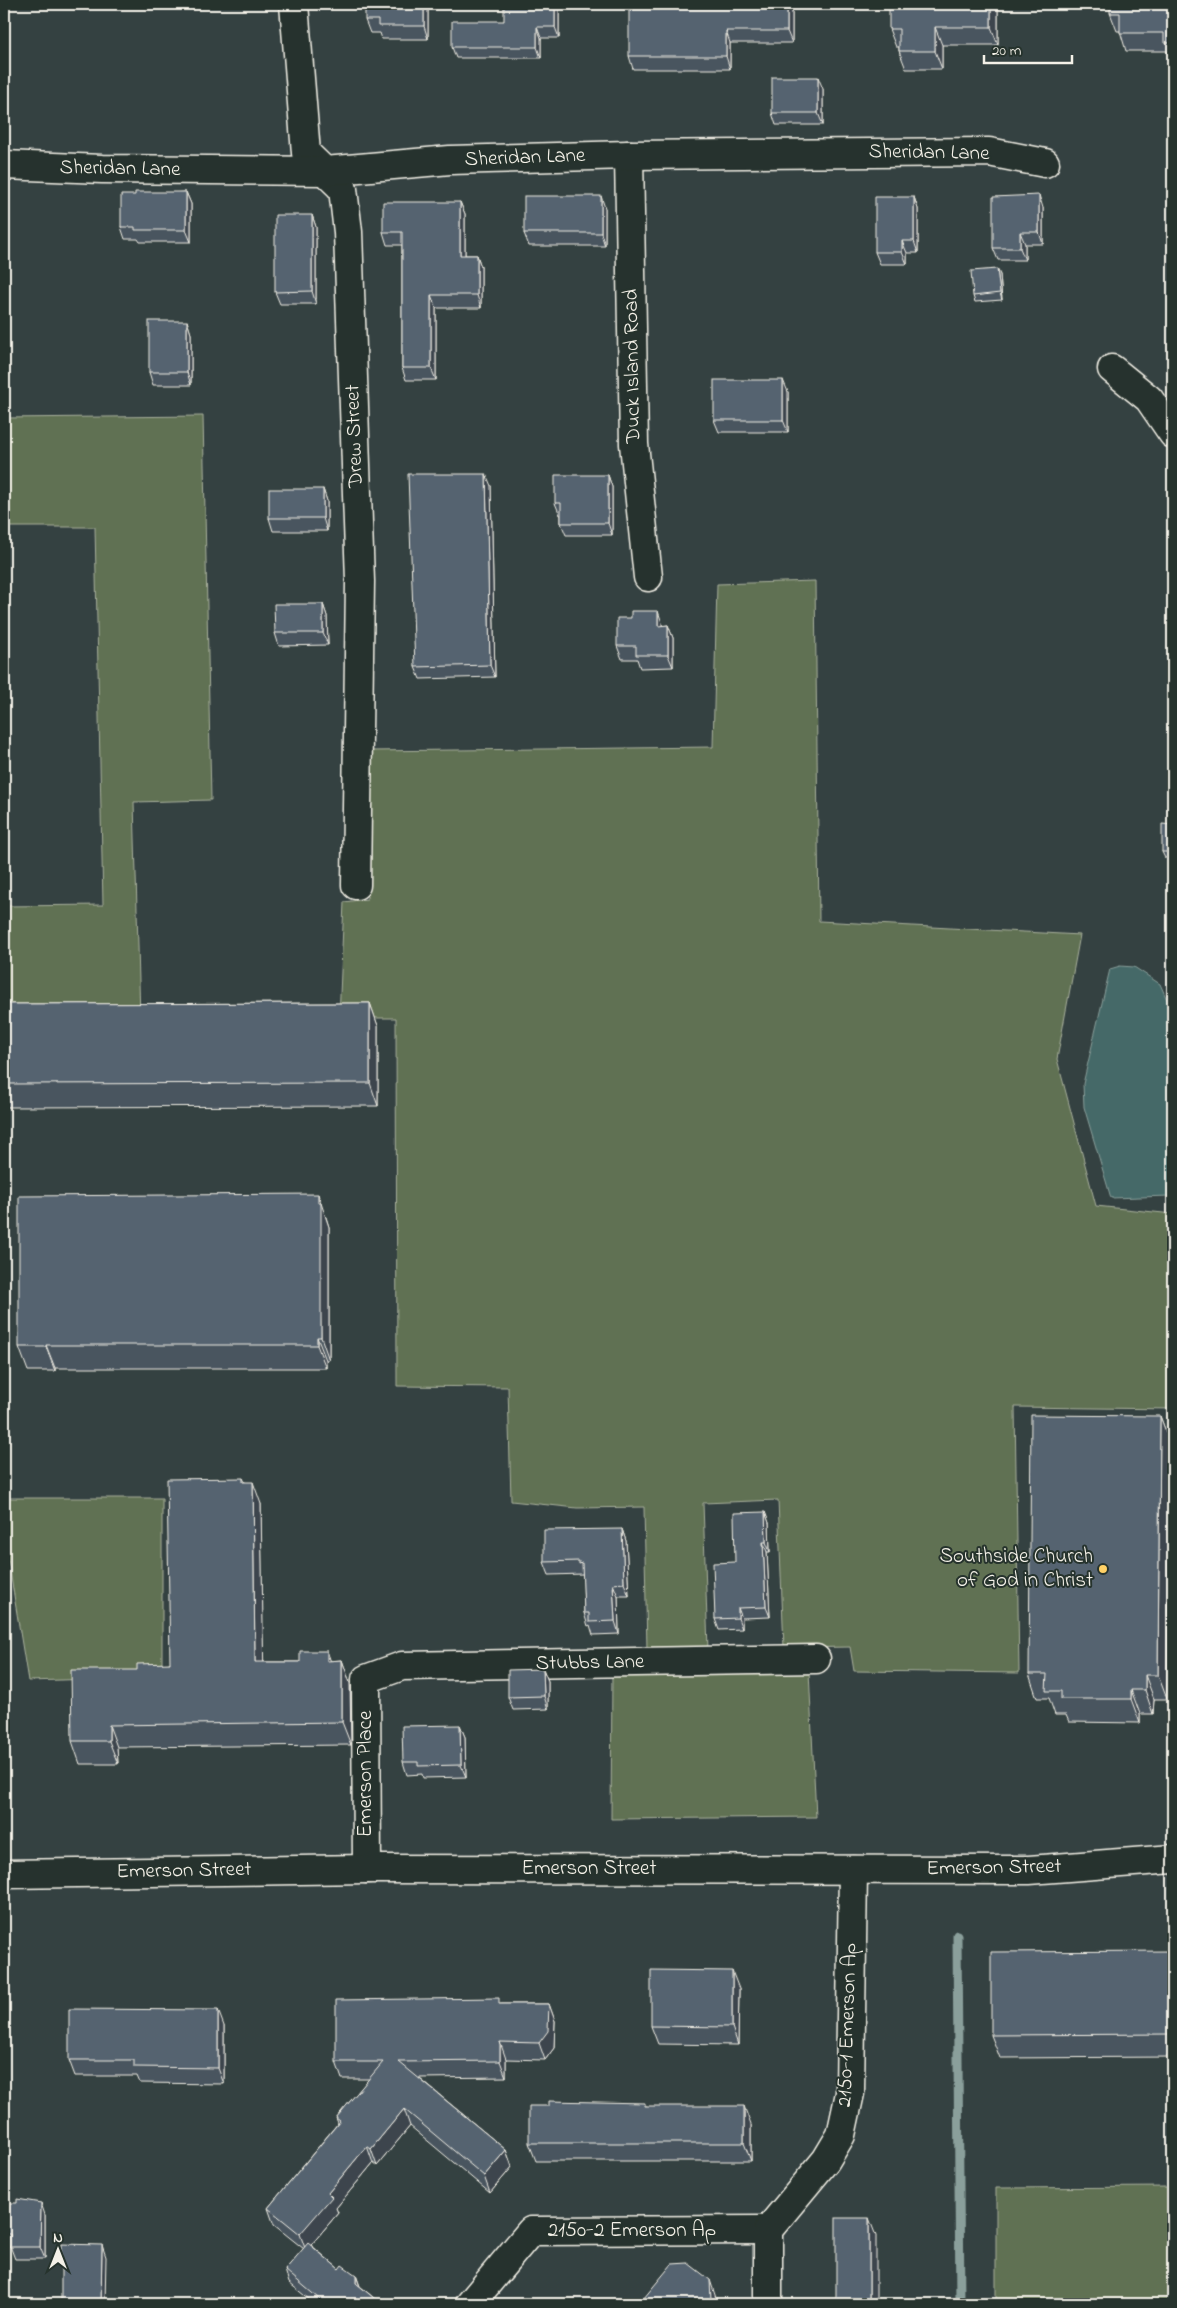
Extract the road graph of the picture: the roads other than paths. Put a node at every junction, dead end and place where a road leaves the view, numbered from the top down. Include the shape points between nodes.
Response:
1 (294, 4) edge
2 (628, 155) junction
3 (1045, 163) dead end
4 (4, 165) edge
5 (325, 171) junction
6 (1112, 369) dead end
7 (1173, 434) edge
8 (648, 577) dead end
9 (356, 884) dead end
10 (816, 1659) dead end
11 (366, 1678) joint
12 (1173, 1859) edge
13 (366, 1869) junction
14 (853, 1870) junction
15 (4, 1874) edge
16 (768, 2230) junction
17 (470, 2304) edge
18 (768, 2304) edge

1 - 5 street, Drew Street via 306,153
2 - 3 street, Sheridan Lane via 989,152
2 - 5 street, Sheridan Lane via 450,160
2 - 8 street, Duck Island Road via 634,444
4 - 5 street, Sheridan Lane
5 - 9 street, Drew Street via 342,189 348,232 360,581
6 - 7 street via 1149,399
10 - 11 street, Stubbs Lane via 402,1666
11 - 13 street, Emerson Place
12 - 14 street, Emerson Street via 1029,1870
13 - 14 street, Emerson Street
13 - 15 street, Emerson Street
14 - 16 street, 2150-1 Emerson Ap via 850,2094 841,2135 826,2160
16 - 17 street, 2150-2 Emerson Ap via 531,2231
16 - 18 street

